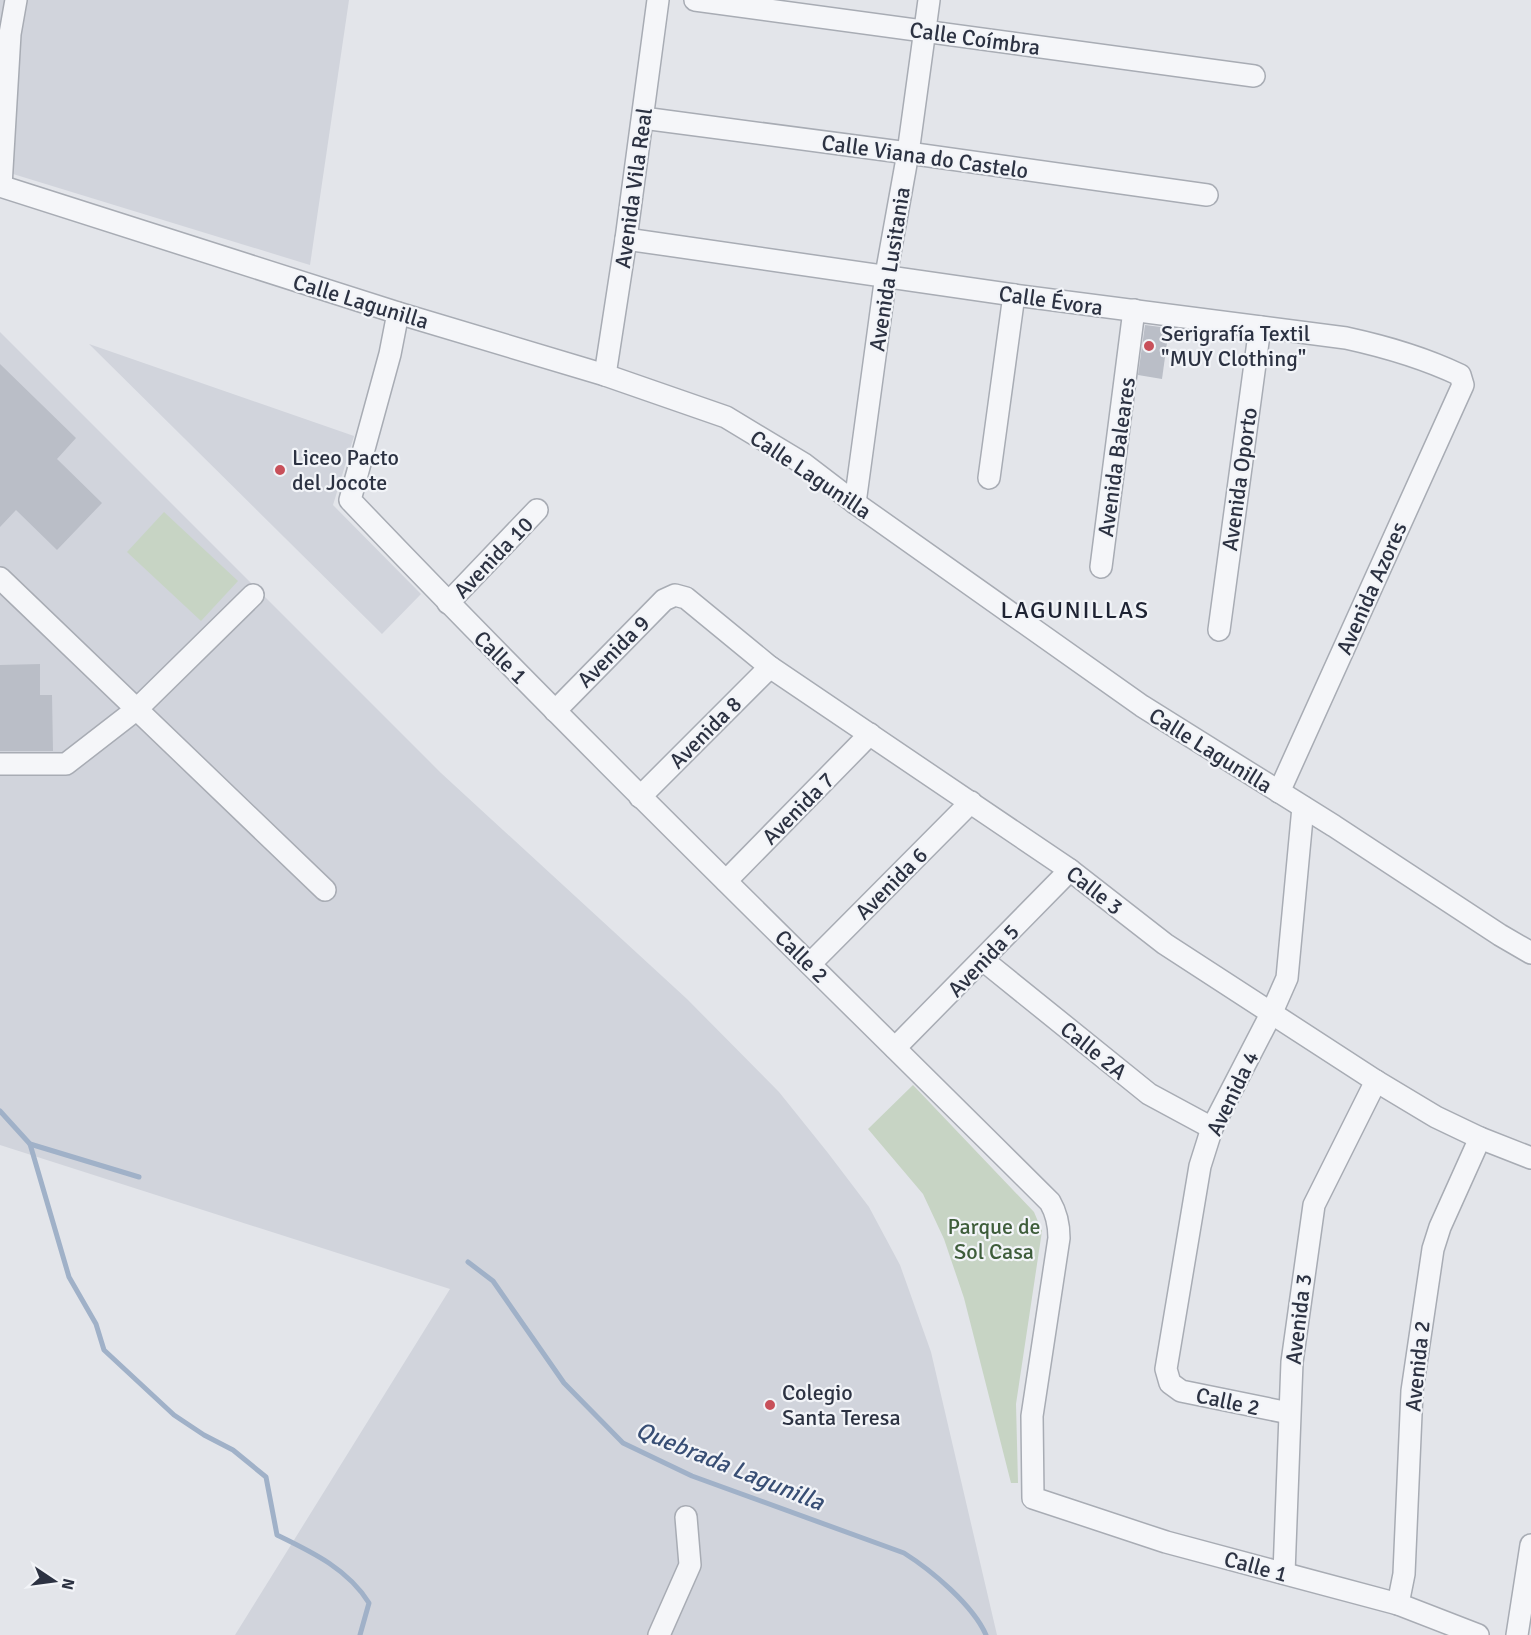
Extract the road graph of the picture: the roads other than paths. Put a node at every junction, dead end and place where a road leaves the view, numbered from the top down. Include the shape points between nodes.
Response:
1 (16, 0) edge
2 (658, 0) edge
3 (695, 0) edge
4 (929, 0) edge
5 (925, 31) junction
6 (1254, 76) dead end
7 (643, 118) junction
8 (908, 153) junction
9 (1, 186) edge
10 (1207, 195) dead end
11 (626, 239) junction
12 (886, 275) junction
13 (1014, 295) junction
14 (1134, 310) junction
15 (398, 313) junction
16 (1260, 327) junction
17 (605, 375) junction
18 (1462, 385) joint
19 (989, 478) dead end
20 (855, 503) junction
21 (537, 510) dead end
22 (1101, 567) dead end
23 (0, 578) edge
24 (253, 595) dead end
25 (675, 595) joint
26 (448, 603) junction
27 (1219, 630) dead end
28 (770, 667) junction
29 (137, 709) junction
30 (555, 711) junction
31 (870, 734) junction
32 (0, 764) edge
33 (1279, 792) junction
34 (640, 797) junction
35 (971, 802) junction
36 (1303, 807) junction
37 (1070, 870) junction
38 (726, 881) junction
39 (325, 890) dead end
40 (1531, 953) edge
41 (983, 960) junction
42 (810, 964) junction
43 (1272, 1012) junction
44 (896, 1048) junction
45 (1376, 1081) junction
46 (1212, 1128) junction
47 (1480, 1138) junction
48 (1531, 1158) edge
49 (1170, 1383) joint
50 (1289, 1413) junction
51 (1033, 1498) joint
52 (686, 1516) dead end
53 (1531, 1545) edge
54 (1284, 1573) junction
55 (1398, 1604) junction
56 (659, 1635) edge
57 (1478, 1635) edge
58 (1517, 1635) edge

1 - 9 street via 10,34
2 - 7 street, Avenida Vila Real
3 - 5 street, Calle Coímbra
4 - 5 street, Avenida Lusitania
5 - 6 street, Calle Coímbra
5 - 8 street, Avenida Lusitania
7 - 8 street, Calle Viana do Castelo
7 - 11 street, Avenida Vila Real
8 - 10 street, Calle Viana do Castelo
8 - 12 street, Avenida Lusitania
9 - 15 street, Calle Lagunilla
11 - 12 street, Calle Évora
11 - 17 street, Avenida Vila Real
12 - 13 street, Calle Évora
12 - 20 street, Avenida Lusitania
13 - 14 street, Calle Évora
13 - 19 street
14 - 16 street, Calle Évora
14 - 22 street, Avenida Baleares
15 - 17 street, Calle Lagunilla
15 - 26 street, Calle 1 via 350,500
16 - 18 street, Calle Évora via 1385,346 1460,375
16 - 27 street, Avenida Oporto
17 - 20 street, Calle Lagunilla via 726,417 804,464
18 - 33 street, Avenida Azores
20 - 33 street, Calle Lagunilla via 1142,706
21 - 26 street, Avenida 10
23 - 29 street
24 - 29 street
25 - 28 street, Calle 3 via 694,604
25 - 30 street, Avenida 9 via 664,600
26 - 30 street, Calle 1
28 - 31 street, Calle 3
28 - 34 street, Avenida 8
29 - 32 street via 66,764
29 - 39 street
30 - 34 street, Calle 2
31 - 35 street, Calle 3
31 - 38 street, Avenida 7
33 - 36 street, Calle Lagunilla
34 - 38 street, Calle 2
35 - 37 street, Calle 3
35 - 42 street, Avenida 6
36 - 40 street, Calle Lagunilla
36 - 43 street, Avenida 4 via 1287,978
37 - 41 street, Avenida 5
37 - 43 street, Calle 3 via 1165,944
38 - 42 street, Calle 2
41 - 44 street, Avenida 5
41 - 46 street, Calle 2A via 1149,1095
42 - 44 street, Calle 2
43 - 45 street, Calle 3
43 - 46 street, Avenida 4
44 - 51 street, Calle 2 via 1050,1202 1056,1213 1059,1238 1032,1416
45 - 47 street, Calle 3
45 - 50 street, Avenida 3 via 1314,1205 1292,1362
46 - 49 street, Avenida 4 via 1200,1166 1166,1369
47 - 48 street, Calle 3
47 - 55 street, Avenida 2 via 1433,1249 1412,1391 1404,1574
49 - 50 street, Calle 2 via 1181,1391
50 - 54 street, Avenida 3
51 - 54 street, Calle 1 via 1166,1542
52 - 56 street via 690,1565
53 - 58 street
54 - 55 street, Calle 1
55 - 57 street, Calle 1

